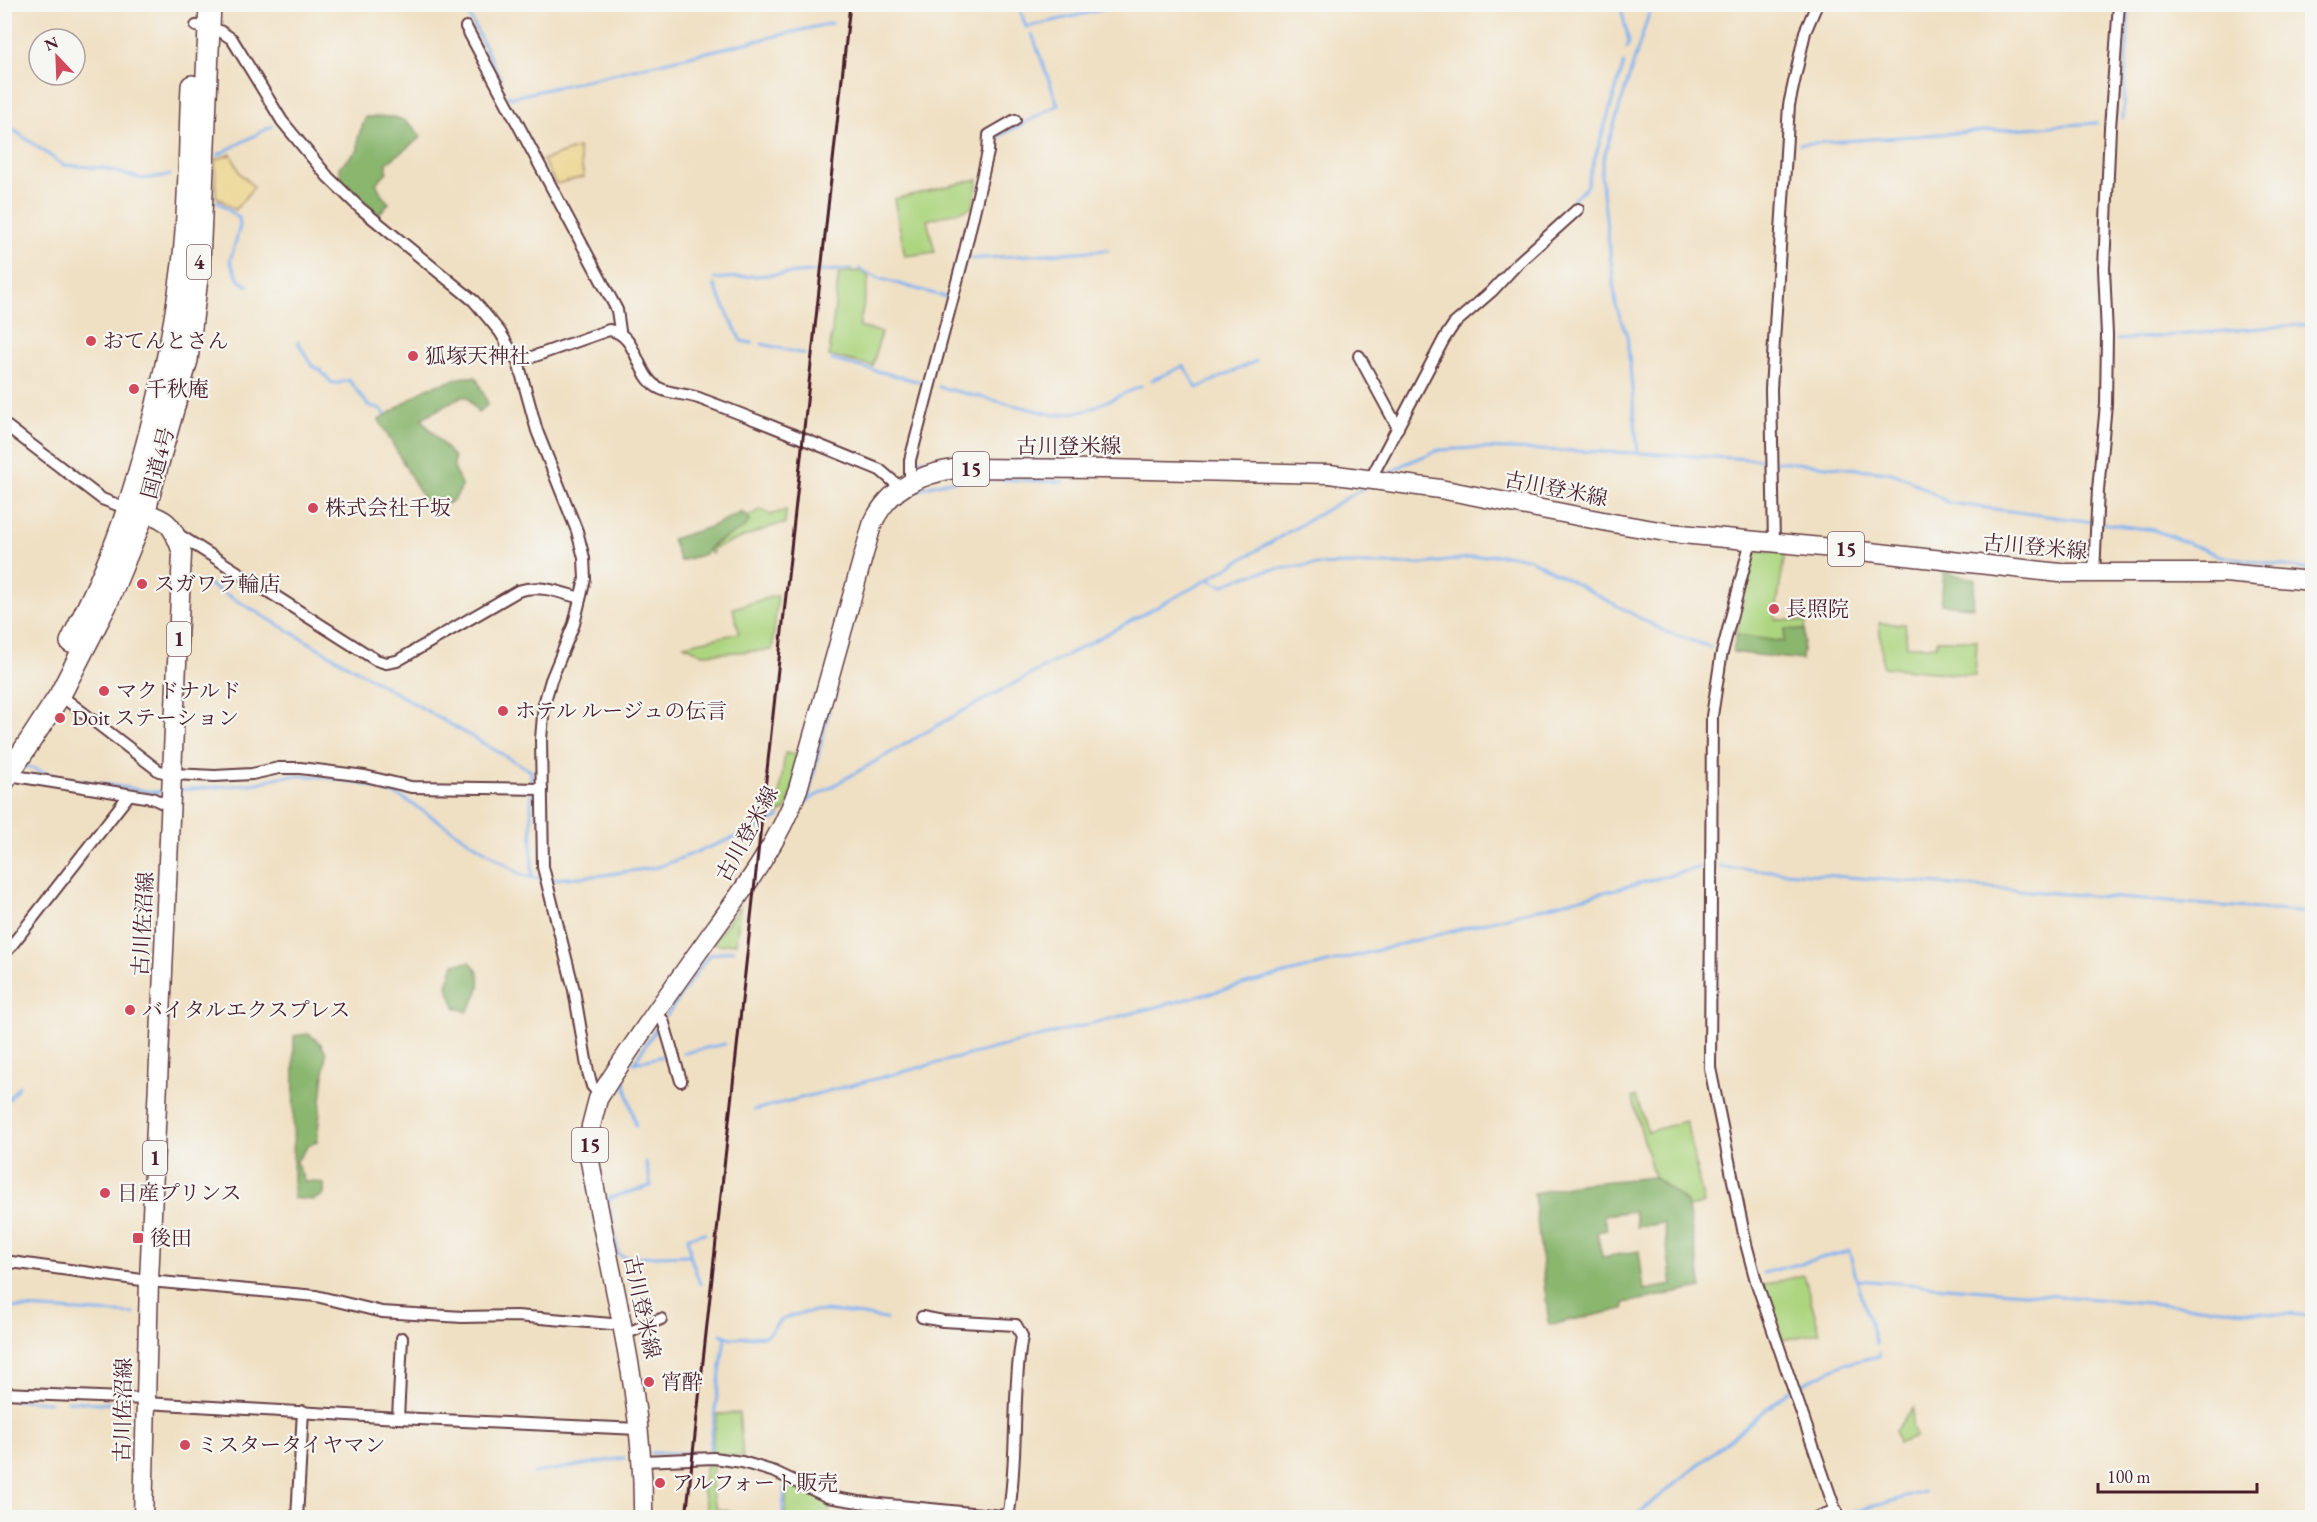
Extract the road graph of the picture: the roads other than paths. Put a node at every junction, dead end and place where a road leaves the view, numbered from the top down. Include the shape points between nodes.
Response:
1 (197, 4) edge
2 (210, 4) edge
3 (1817, 4) edge
4 (2119, 4) edge
5 (203, 27) junction
6 (466, 27) dead end
7 (1015, 120) dead end
8 (1578, 209) dead end
9 (620, 331) junction
10 (1359, 356) dead end
11 (518, 362) junction
12 (4, 424) edge
13 (1398, 428) junction
14 (1377, 479) junction
15 (905, 485) junction
16 (136, 511) junction
17 (176, 533) junction
18 (1750, 540) junction
19 (1774, 543) junction
20 (2094, 574) junction
21 (2313, 581) edge
22 (580, 598) junction
23 (60, 695) junction
24 (10, 765) edge
25 (540, 789) junction
26 (172, 791) junction
27 (129, 795) junction
28 (4, 955) edge
29 (656, 1014) junction
30 (681, 1081) dead end
31 (600, 1095) junction
32 (4, 1261) edge
33 (149, 1281) junction
34 (922, 1317) dead end
35 (661, 1319) dead end
36 (624, 1330) junction
37 (402, 1338) dead end
38 (4, 1393) edge
39 (146, 1401) junction
40 (303, 1411) junction
41 (398, 1418) junction
42 (639, 1429) junction
43 (642, 1461) junction
44 (1837, 1513) edge
45 (143, 1518) edge
46 (297, 1518) edge
47 (643, 1518) edge
48 (1815, 1518) edge

1 - 5 highway, 国道4号 / 4
2 - 5 highway, 国道4号 / 4
3 - 19 street via 1805,32 1789,105 1771,389
4 - 20 street via 2104,268 2108,334 2106,404
5 - 11 street via 232,39 282,122 328,177 474,301
5 - 16 highway, 国道4号 / 4 via 200,251 192,331 187,360
6 - 9 street via 616,310
7 - 15 street via 989,135 964,255
8 - 13 street via 1455,324
9 - 11 street via 609,330
9 - 15 street via 649,380 658,388 699,398 880,470
10 - 13 street
11 - 22 street via 537,431 577,531 585,579
12 - 16 street via 102,499
13 - 14 street
14 - 15 main road, 古川登米線 / 15 via 1263,472 958,468 931,473
14 - 18 main road, 古川登米線 / 15 via 1613,524
15 - 29 main road, 古川登米線 / 15 via 878,511 872,525 797,792 783,826
16 - 17 main road via 168,523
16 - 23 highway, 国道4号 / 4 via 106,605
16 - 24 highway, 国道4号 / 4
17 - 22 street via 386,663 397,661 518,591 544,588
17 - 26 main road, 古川佐沼線 / 1 via 182,553 182,585
18 - 19 main road, 古川登米線 / 15
18 - 44 street via 1721,657 1712,716 1710,1068 1756,1281
19 - 20 main road, 古川登米線 / 15
20 - 21 main road, 古川登米線 / 15 via 2225,573
22 - 25 street via 544,704
23 - 24 highway, 国道4号 / 4
23 - 26 street via 159,771
24 - 27 street
25 - 26 street via 411,787 365,776 279,768 215,776
25 - 31 street via 544,874 574,990 588,1072
26 - 27 street via 152,798
26 - 33 main road, 古川佐沼線 / 1
27 - 28 street
29 - 30 street via 663,1020
29 - 31 main road, 古川登米線 / 15
31 - 36 main road, 古川登米線 / 15 via 591,1126 589,1155
32 - 33 street
33 - 36 street via 316,1296 382,1311 462,1317 517,1316
33 - 39 main road, 古川佐沼線 / 1
34 - 43 street via 1016,1325 1020,1330 1014,1480 1009,1512 1002,1516 828,1497 775,1472 742,1462 714,1458
35 - 36 street
36 - 42 main road, 古川登米線 / 15
37 - 41 street
38 - 39 street
39 - 40 street
39 - 45 main road, 古川佐沼線 / 1
40 - 41 street
40 - 46 street
41 - 42 street
42 - 43 main road, 古川登米線 / 15
43 - 47 main road, 古川登米線 / 15
44 - 48 street

